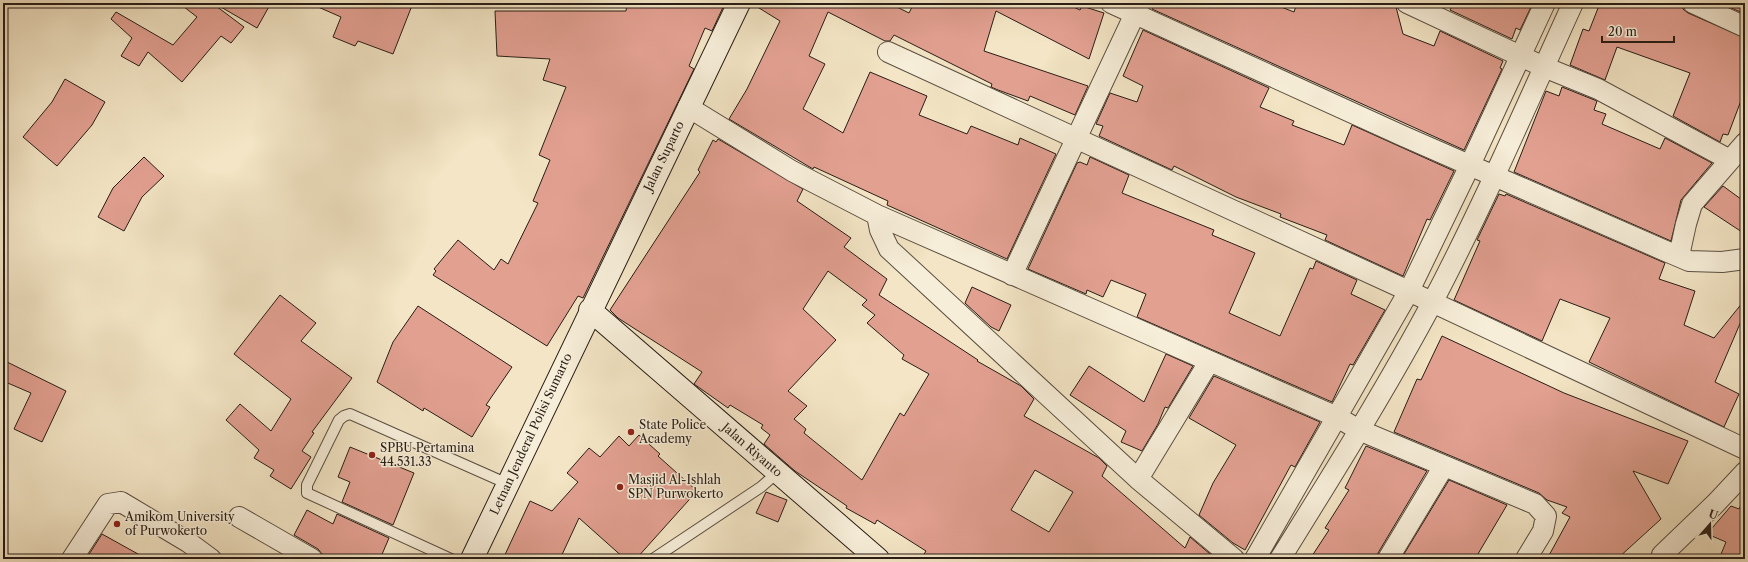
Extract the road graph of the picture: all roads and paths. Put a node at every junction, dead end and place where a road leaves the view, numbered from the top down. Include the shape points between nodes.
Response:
1 (738, 3) edge
2 (1111, 3) edge
3 (1407, 3) edge
4 (1545, 3) edge
5 (1573, 3) edge
6 (1693, 3) edge
7 (1137, 8) edge
8 (1745, 26) edge
9 (888, 52) dead end
10 (1521, 56) junction
11 (1544, 67) junction
12 (688, 107) junction
13 (1077, 139) junction
14 (1745, 143) edge
15 (1730, 160) junction
16 (1470, 165) junction
17 (1494, 176) junction
18 (877, 215) junction
19 (1679, 256) junction
20 (1745, 259) edge
21 (1012, 275) junction
22 (1409, 291) junction
23 (1432, 304) junction
24 (590, 310) junction
25 (1209, 362) junction
26 (1337, 417) junction
27 (1359, 430) junction
28 (1745, 449) edge
29 (1444, 466) junction
30 (778, 472) junction
31 (1745, 472) edge
32 (1138, 479) junction
33 (508, 484) junction
34 (239, 517) dead end
35 (72, 559) edge
36 (211, 559) edge
37 (312, 559) edge
38 (450, 559) edge
39 (472, 559) edge
40 (653, 559) edge
41 (878, 559) edge
42 (1234, 559) edge
43 (1255, 559) edge
44 (1280, 559) edge
45 (1388, 559) edge
46 (1526, 559) edge
47 (1663, 559) edge

1 - 12 street, Jalan Suparto
2 - 7 street
3 - 10 street
4 - 10 street
5 - 11 street
6 - 8 street
7 - 13 street
7 - 16 street via 1403,136
9 - 13 street
10 - 11 street
10 - 16 street
11 - 15 street via 1598,89
11 - 17 street
12 - 18 street via 792,170
12 - 24 street, Jalan Suparto
13 - 21 street
13 - 22 street
14 - 15 street
15 - 19 street via 1692,204
16 - 17 street
16 - 22 street
17 - 19 street
17 - 23 street
18 - 21 street
18 - 32 street via 880,230 889,250
19 - 20 street via 1690,261 1722,262
21 - 25 street
22 - 23 street
22 - 26 street
23 - 27 street
23 - 28 street
24 - 30 street, Jalan Riyanto
24 - 33 street, Letnan Jenderal Polisi Sumarto
25 - 26 street
25 - 32 street
26 - 27 street
26 - 43 street
27 - 29 street
27 - 44 street
29 - 45 street
29 - 46 street via 1535,504 1546,516 1543,531
30 - 40 lane via 761,487
30 - 41 street, Jalan Riyanto
31 - 47 street via 1662,554
32 - 42 street
33 - 38 lane via 350,414 339,420 307,485 307,493
33 - 39 street, Letnan Jenderal Polisi Sumarto
34 - 37 street
35 - 36 street via 108,504 121,502 188,542

